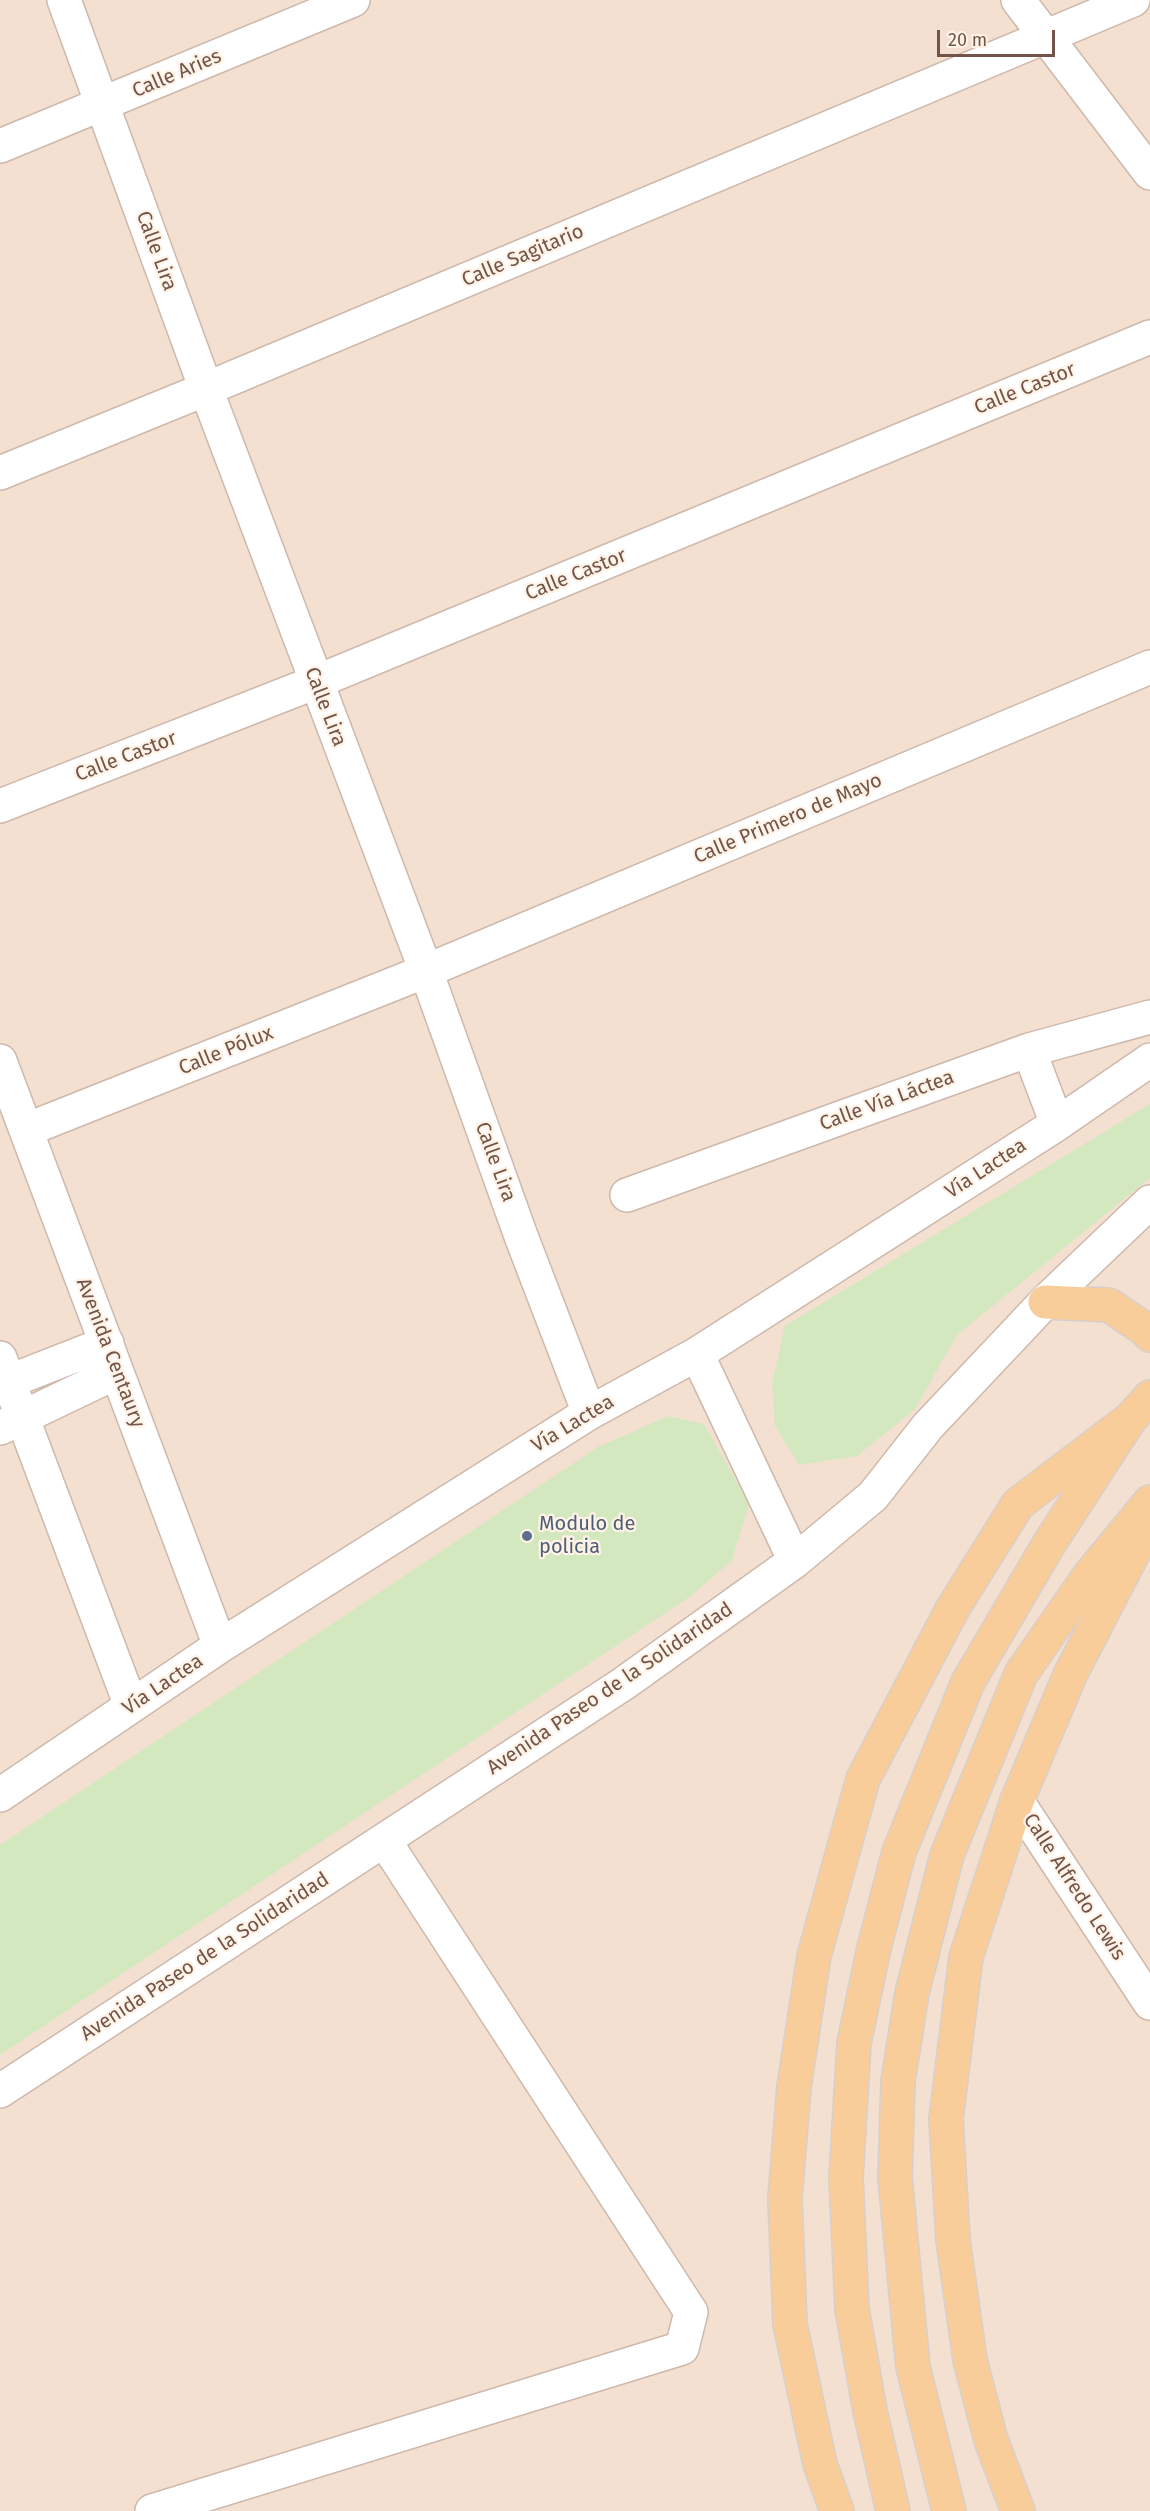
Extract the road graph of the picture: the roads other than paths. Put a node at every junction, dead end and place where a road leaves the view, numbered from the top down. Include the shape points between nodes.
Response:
1 (64, 0) edge
2 (353, 0) edge
3 (1018, 0) edge
4 (1133, 0) edge
5 (1045, 35) junction
6 (104, 105) junction
7 (0, 146) edge
8 (1150, 173) edge
9 (1150, 337) edge
10 (206, 389) junction
11 (0, 473) edge
12 (1150, 667) edge
13 (316, 682) junction
14 (0, 807) edge
15 (426, 971) junction
16 (1150, 1017) edge
17 (1029, 1050) junction
18 (1150, 1060) edge
19 (0, 1061) edge
20 (1057, 1124) junction
21 (26, 1131) junction
22 (627, 1195) dead end
23 (1150, 1202) edge
24 (1045, 1302) junction
25 (1150, 1335) edge
26 (697, 1354) junction
27 (112, 1357) junction
28 (3, 1375) edge
29 (1140, 1408) edge
30 (589, 1413) junction
31 (11, 1422) edge
32 (1150, 1502) edge
33 (1150, 1520) edge
34 (795, 1561) junction
35 (220, 1646) junction
36 (131, 1706) junction
37 (0, 1795) edge
38 (1017, 1801) junction
39 (384, 1840) junction
40 (1150, 2003) edge
41 (0, 2091) edge
42 (152, 2511) edge
43 (837, 2511) edge
44 (894, 2511) edge
45 (949, 2511) edge
46 (1018, 2511) edge

1 - 6 street, Calle Lira
2 - 6 street, Calle Aries
3 - 5 street
4 - 5 street, Calle Sagitario
5 - 8 street
5 - 10 street, Calle Sagitario
6 - 7 street, Calle Aries
6 - 10 street, Calle Lira
9 - 13 street, Calle Castor
10 - 11 street, Calle Sagitario
10 - 13 street, Calle Lira
12 - 15 street, Calle Primero de Mayo
13 - 14 street, Calle Castor
13 - 15 street, Calle Lira
15 - 21 street, Calle Pólux
15 - 30 street, Calle Lira
16 - 17 street, Calle Vía Láctea
17 - 20 street
17 - 22 street, Calle Vía Láctea
18 - 20 street, Vía Lactea
19 - 21 street, Avenida Centaury
20 - 26 street, Vía Lactea
21 - 27 street, Avenida Centaury
23 - 24 street, Avenida Paseo de la Solidaridad
24 - 25 main road via 1109,1305
24 - 34 street, Avenida Paseo de la Solidaridad via 928,1426 873,1496
26 - 30 street, Vía Lactea
26 - 34 street
27 - 28 street
27 - 31 street
27 - 35 street, Avenida Centaury
28 - 31 street
29 - 43 main road via 1018,1504 953,1608 863,1779 814,1956 794,2087 785,2198 790,2324 820,2464
29 - 44 main road via 1049,1544 968,1682 899,1852 874,1948 854,2043 846,2178 852,2309 870,2411
30 - 35 street, Vía Lactea
31 - 36 street
32 - 45 main road via 1089,1576 1021,1674 947,1855 912,1993 898,2081 895,2178 913,2367
33 - 38 main road via 1070,1676
34 - 39 street, Avenida Paseo de la Solidaridad via 623,1684
35 - 36 street, Vía Lactea
36 - 37 street, Vía Lactea
38 - 40 street, Calle Alfredo Lewis
38 - 46 main road via 966,1957 946,2119 953,2240 969,2360
39 - 41 street, Avenida Paseo de la Solidaridad
39 - 42 street via 691,2312 682,2348

